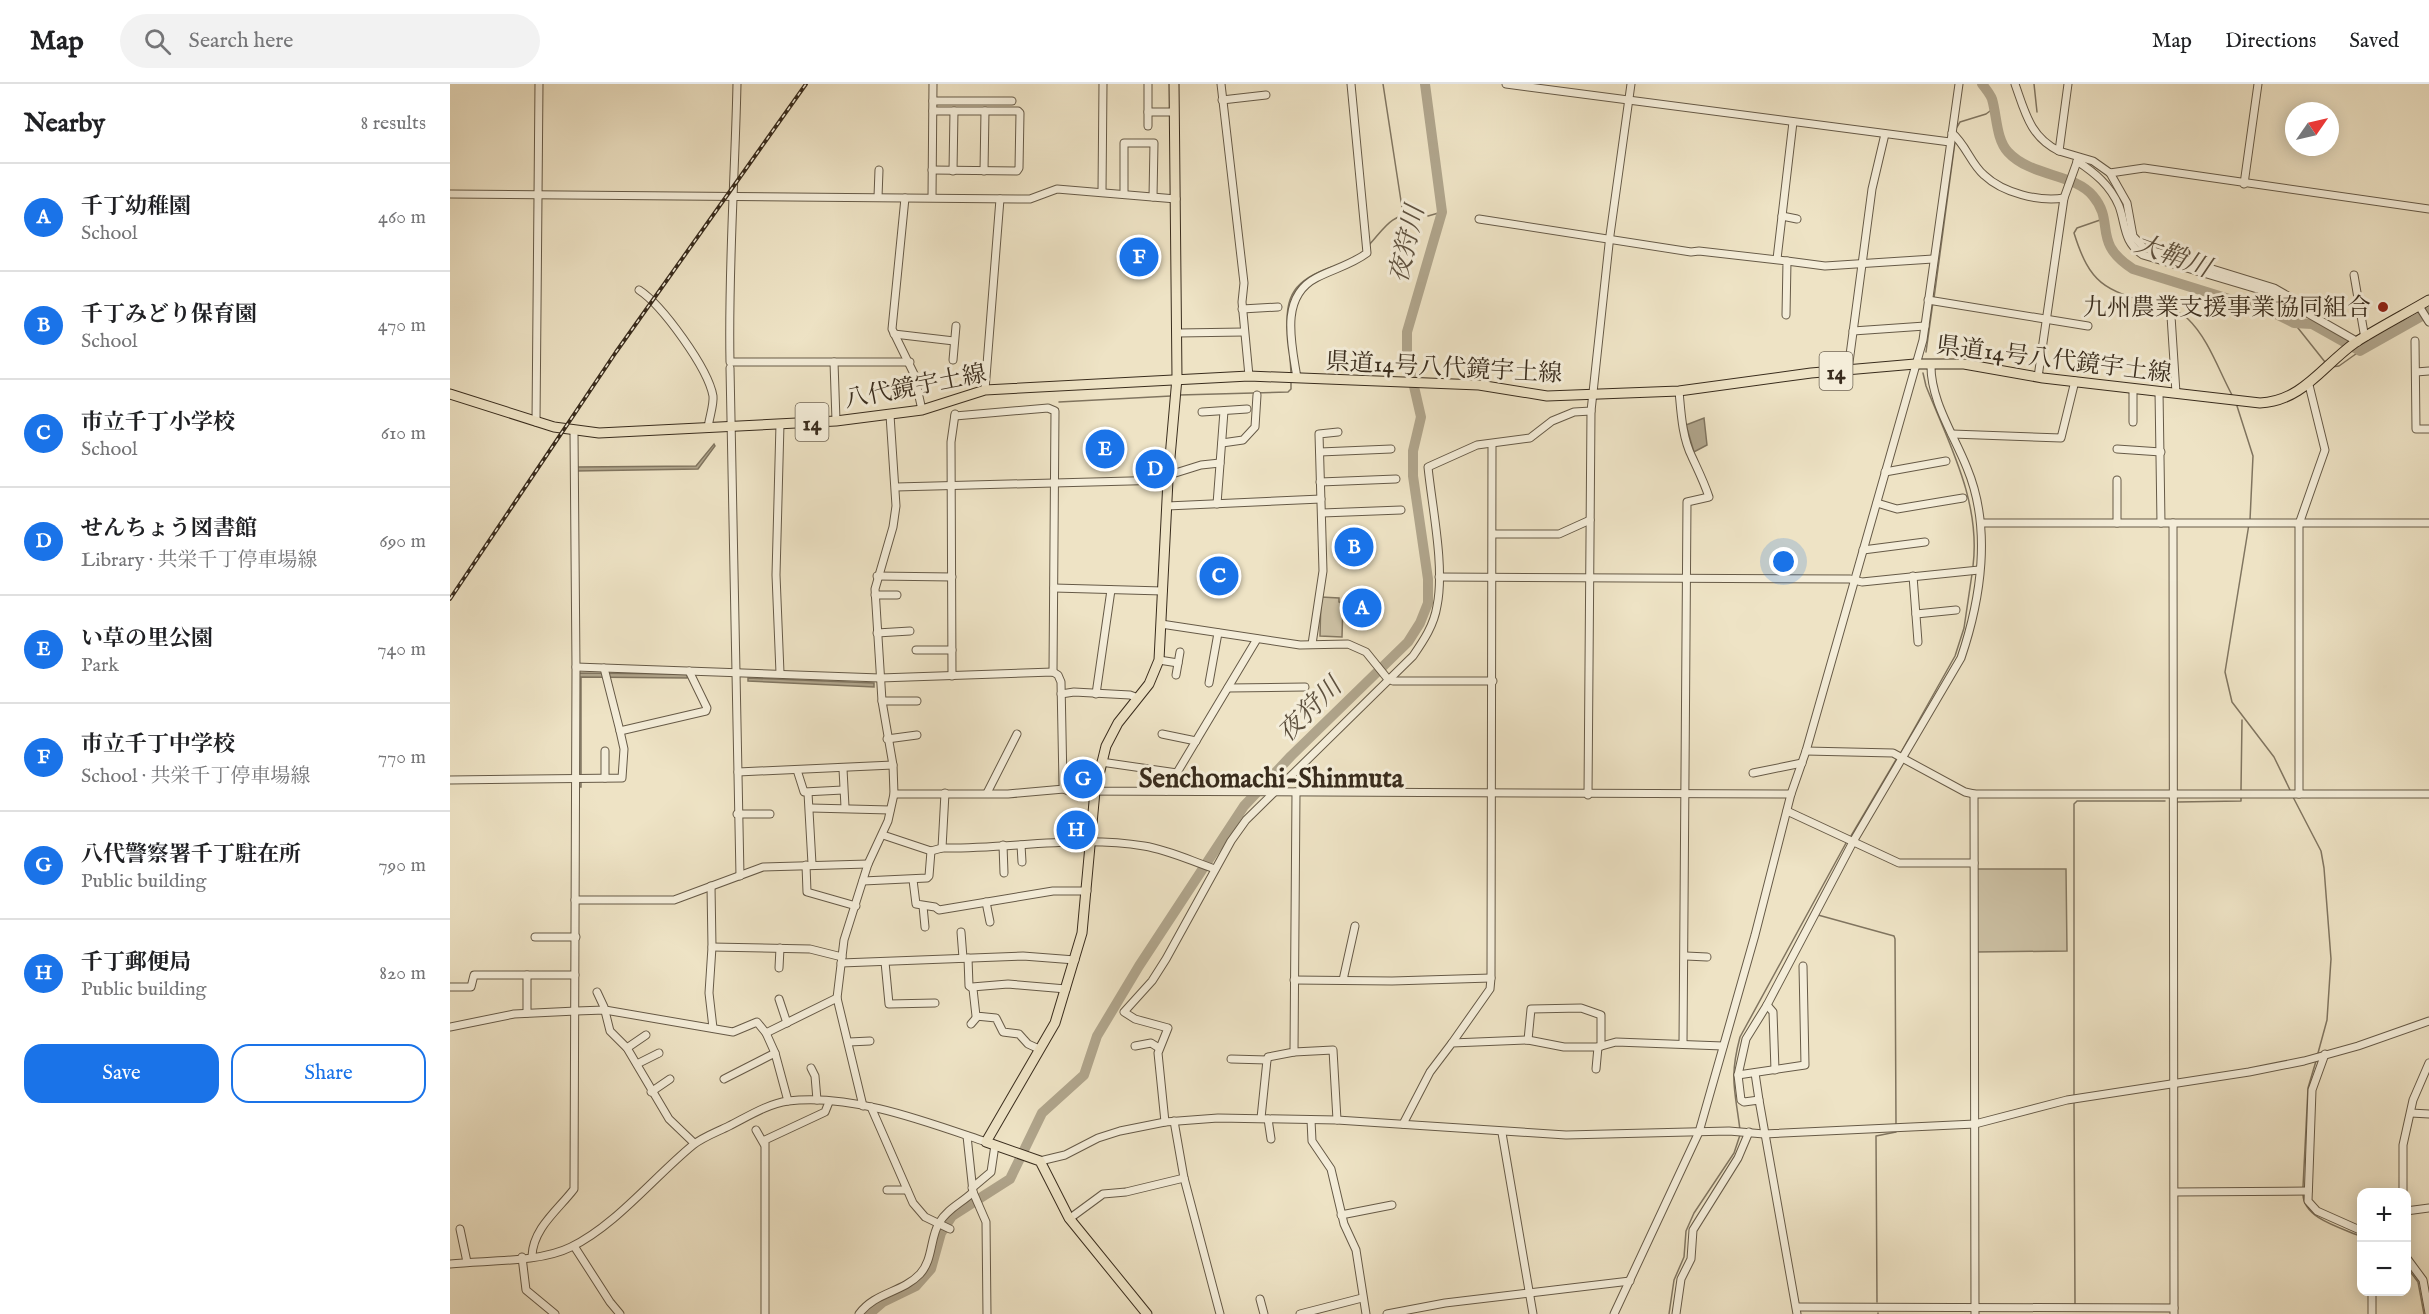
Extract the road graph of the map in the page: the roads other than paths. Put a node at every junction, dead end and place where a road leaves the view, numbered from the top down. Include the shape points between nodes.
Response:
1 (539, 84) edge
2 (737, 84) edge
3 (933, 84) edge
4 (1103, 84) edge
5 (1148, 84) edge
6 (1174, 84) edge
7 (1221, 84) edge
8 (1351, 84) edge
9 (1506, 84) edge
10 (1631, 84) edge
11 (1959, 84) edge
12 (2015, 84) edge
13 (2068, 84) edge
14 (2258, 84) edge
15 (1266, 95) dead end
16 (1222, 100) junction
17 (1629, 100) junction
18 (933, 101) junction
19 (1012, 101) dead end
20 (933, 111) junction
21 (954, 111) junction
22 (985, 111) junction
23 (1148, 111) junction
24 (1174, 112) junction
25 (1793, 122) junction
26 (1148, 126) dead end
27 (1952, 133) junction
28 (1885, 134) junction
29 (1950, 142) junction
30 (2059, 151) junction
31 (2077, 161) junction
32 (879, 170) dead end
33 (932, 170) junction
34 (953, 171) junction
35 (984, 171) junction
36 (2110, 173) junction
37 (2244, 184) junction
38 (1102, 191) junction
39 (450, 194) edge
40 (1124, 194) junction
41 (2065, 194) junction
42 (735, 195) junction
43 (538, 197) junction
44 (878, 197) junction
45 (932, 197) junction
46 (1153, 197) junction
47 (905, 198) junction
48 (1000, 199) junction
49 (1176, 199) junction
50 (2429, 210) edge
51 (1782, 216) junction
52 (1479, 219) dead end
53 (1797, 219) dead end
54 (1609, 238) junction
55 (1777, 259) junction
56 (1934, 259) junction
57 (1787, 261) junction
58 (1861, 264) junction
59 (2354, 275) dead end
60 (639, 290) dead end
61 (1929, 300) junction
62 (2429, 300) edge
63 (1278, 307) dead end
64 (2420, 308) junction
65 (1242, 309) junction
66 (1786, 315) dead end
67 (2171, 316) dead end
68 (2317, 317) junction
69 (2047, 320) junction
70 (2429, 322) edge
71 (1925, 326) junction
72 (2088, 326) dead end
73 (956, 327) dead end
74 (1244, 332) junction
75 (1853, 332) junction
76 (1178, 333) junction
77 (894, 334) junction
78 (2367, 336) junction
79 (954, 341) junction
80 (2415, 341) dead end
81 (2356, 342) junction
82 (953, 360) dead end
83 (834, 362) junction
84 (910, 362) junction
85 (1915, 364) junction
86 (1931, 364) junction
87 (730, 368) dead end
88 (1848, 370) junction
89 (2429, 371) edge
90 (2416, 372) junction
91 (1250, 376) junction
92 (2038, 377) junction
93 (1293, 378) junction
94 (1176, 380) junction
95 (2075, 381) junction
96 (2309, 385) junction
97 (2133, 388) junction
98 (985, 390) junction
99 (1679, 391) junction
100 (2158, 391) junction
101 (1591, 393) junction
102 (2176, 393) junction
103 (450, 394) edge
104 (1257, 395) dead end
105 (1247, 409) dead end
106 (922, 410) junction
107 (1224, 411) junction
108 (1592, 411) junction
109 (1202, 412) dead end
110 (890, 415) junction
111 (836, 421) junction
112 (536, 422) junction
113 (2133, 422) dead end
114 (780, 424) junction
115 (730, 427) junction
116 (708, 428) junction
117 (2429, 429) edge
118 (574, 432) junction
119 (1338, 432) dead end
120 (1952, 434) junction
121 (1222, 443) junction
122 (1492, 444) junction
123 (1391, 449) dead end
124 (2117, 449) dead end
125 (1320, 452) junction
126 (2161, 452) junction
127 (1946, 461) dead end
128 (1220, 463) junction
129 (1885, 472) junction
130 (1168, 478) junction
131 (1396, 479) dead end
132 (2117, 480) dead end
133 (1320, 482) junction
134 (1055, 483) junction
135 (952, 486) junction
136 (896, 487) junction
137 (1963, 498) dead end
138 (1321, 500) junction
139 (1877, 503) junction
140 (1217, 504) junction
141 (1167, 506) junction
142 (1401, 510) dead end
143 (1322, 513) junction
144 (1590, 520) junction
145 (1981, 523) junction
146 (2117, 523) junction
147 (2161, 523) junction
148 (2429, 523) edge
149 (2173, 524) junction
150 (2299, 524) junction
151 (1493, 534) junction
152 (1925, 542) dead end
153 (1863, 550) junction
154 (1976, 570) junction
155 (877, 576) junction
156 (1913, 576) junction
157 (952, 577) junction
158 (1439, 577) junction
159 (1494, 577) junction
160 (1590, 578) junction
161 (1687, 579) junction
162 (1855, 581) junction
163 (1054, 588) junction
164 (1111, 590) junction
165 (1163, 591) junction
166 (875, 595) junction
167 (897, 595) dead end
168 (1956, 610) dead end
169 (1916, 614) junction
170 (1161, 624) junction
171 (910, 631) dead end
172 (877, 633) junction
173 (1218, 633) junction
174 (1257, 639) junction
175 (1918, 642) dead end
176 (1312, 644) junction
177 (916, 650) dead end
178 (952, 650) junction
179 (1180, 652) dead end
180 (1159, 660) junction
181 (1178, 663) junction
182 (576, 667) junction
183 (604, 668) junction
184 (689, 671) junction
185 (735, 672) junction
186 (1053, 672) junction
187 (780, 673) junction
188 (1176, 675) dead end
189 (952, 676) junction
190 (880, 678) junction
191 (1388, 679) junction
192 (1492, 681) junction
193 (1209, 683) dead end
194 (1305, 687) dead end
195 (1228, 688) junction
196 (1061, 694) junction
197 (1096, 694) junction
198 (1138, 698) junction
199 (882, 701) junction
200 (917, 701) dead end
201 (620, 731) junction
202 (1017, 734) dead end
203 (1162, 734) dead end
204 (917, 735) dead end
205 (887, 739) junction
206 (1196, 741) junction
207 (605, 751) dead end
208 (1806, 751) junction
209 (1899, 756) junction
210 (1101, 762) junction
211 (1802, 764) junction
212 (893, 765) junction
213 (843, 769) junction
214 (797, 770) junction
215 (738, 772) junction
216 (1177, 773) junction
217 (1753, 773) dead end
218 (605, 778) junction
219 (450, 780) edge
220 (576, 780) junction
221 (1064, 789) junction
222 (843, 790) junction
223 (1166, 790) junction
224 (1095, 791) junction
225 (1273, 792) junction
226 (1296, 792) junction
227 (808, 793) junction
228 (945, 793) junction
229 (987, 793) junction
230 (1492, 793) junction
231 (894, 794) junction
232 (1791, 794) junction
233 (1974, 794) junction
234 (2174, 794) junction
235 (2298, 794) junction
236 (2429, 794) edge
237 (1588, 795) junction
238 (1687, 795) junction
239 (845, 807) junction
240 (811, 808) junction
241 (890, 810) junction
242 (1787, 811) junction
243 (737, 814) junction
244 (770, 814) dead end
245 (883, 835) junction
246 (1853, 840) junction
247 (1091, 842) junction
248 (1003, 845) junction
249 (1021, 845) junction
250 (942, 848) junction
251 (931, 851) junction
252 (1022, 862) dead end
253 (1974, 862) junction
254 (809, 864) junction
255 (868, 864) junction
256 (1214, 868) junction
257 (1004, 873) dead end
258 (740, 876) junction
259 (913, 880) junction
260 (863, 881) junction
261 (711, 886) junction
262 (1087, 891) junction
263 (575, 900) junction
264 (986, 902) junction
265 (856, 906) junction
266 (923, 906) junction
267 (990, 922) dead end
268 (1355, 926) dead end
269 (925, 927) dead end
270 (961, 932) dead end
271 (535, 937) dead end
272 (576, 937) junction
273 (712, 947) junction
274 (780, 948) junction
275 (1686, 956) junction
276 (1707, 957) dead end
277 (965, 958) junction
278 (841, 960) junction
279 (1075, 960) junction
280 (885, 962) junction
281 (1803, 966) dead end
282 (779, 968) dead end
283 (527, 975) junction
284 (575, 975) junction
285 (1491, 978) junction
286 (1294, 980) junction
287 (1343, 980) junction
288 (450, 987) edge
289 (972, 987) junction
290 (1066, 988) junction
291 (597, 992) dead end
292 (837, 998) junction
293 (778, 999) dead end
294 (935, 1004) dead end
295 (1767, 1005) junction
296 (605, 1010) junction
297 (576, 1011) junction
298 (527, 1013) junction
299 (977, 1017) junction
300 (2429, 1021) edge
301 (787, 1023) junction
302 (971, 1024) dead end
303 (450, 1027) edge
304 (712, 1028) junction
305 (766, 1033) junction
306 (646, 1035) dead end
307 (1528, 1040) junction
308 (870, 1041) dead end
309 (849, 1042) junction
310 (1452, 1043) junction
311 (1683, 1043) junction
312 (1135, 1046) dead end
313 (1723, 1046) junction
314 (1599, 1047) junction
315 (627, 1048) junction
316 (1159, 1048) junction
317 (1039, 1049) junction
318 (1294, 1052) junction
319 (659, 1053) dead end
320 (774, 1053) junction
321 (2324, 1054) junction
322 (1231, 1059) dead end
323 (1267, 1060) junction
324 (2429, 1063) edge
325 (636, 1064) junction
326 (811, 1068) dead end
327 (1596, 1070) dead end
328 (1775, 1070) junction
329 (1755, 1073) junction
330 (1738, 1075) junction
331 (670, 1079) dead end
332 (724, 1079) dead end
333 (2174, 1084) junction
334 (651, 1092) junction
335 (1759, 1100) junction
336 (788, 1101) junction
337 (817, 1101) junction
338 (829, 1102) junction
339 (867, 1106) junction
340 (2411, 1113) junction
341 (2429, 1113) edge
342 (1264, 1118) junction
343 (1311, 1120) junction
344 (1337, 1120) junction
345 (1165, 1122) junction
346 (1174, 1122) junction
347 (1403, 1124) junction
348 (1975, 1124) junction
349 (756, 1131) dead end
350 (1743, 1131) junction
351 (1502, 1132) junction
352 (1699, 1132) junction
353 (1764, 1134) junction
354 (967, 1136) junction
355 (1271, 1139) dead end
356 (694, 1143) junction
357 (764, 1144) junction
358 (990, 1144) junction
359 (1035, 1160) junction
360 (1184, 1178) junction
361 (2403, 1188) edge
362 (887, 1190) dead end
363 (907, 1190) junction
364 (973, 1191) junction
365 (2304, 1191) junction
366 (2175, 1192) junction
367 (1392, 1205) dead end
368 (2429, 1208) edge
369 (2411, 1210) edge
370 (1341, 1215) junction
371 (1069, 1219) junction
372 (939, 1224) junction
373 (460, 1229) dead end
374 (949, 1229) dead end
375 (2357, 1229) edge
376 (574, 1246) junction
377 (532, 1256) junction
378 (522, 1257) junction
379 (467, 1262) junction
380 (450, 1264) edge
381 (2411, 1264) edge
382 (1630, 1281) junction
383 (1529, 1294) junction
384 (2372, 1296) edge
385 (1362, 1298) junction
386 (1260, 1299) dead end
387 (1797, 1311) edge
388 (1975, 1311) edge
389 (2174, 1311) edge
390 (2429, 1313) edge
391 (555, 1314) edge
392 (620, 1314) edge
393 (765, 1314) edge
394 (859, 1314) edge
395 (987, 1314) edge
396 (1147, 1314) edge
397 (1221, 1314) edge
398 (1264, 1314) edge
399 (1300, 1314) edge
400 (1366, 1314) edge
401 (1387, 1314) edge
402 (1533, 1314) edge
403 (1614, 1314) edge
404 (1676, 1314) edge
405 (2372, 1314) edge

1 - 43 street
2 - 42 street
3 - 18 street
4 - 38 street
5 - 23 street
6 - 24 main road
7 - 16 street
8 - 93 street via 1367,253 1314,279 1300,291 1292,308
9 - 17 street
10 - 17 street
11 - 27 street
12 - 30 street via 2032,129 2048,146
13 - 30 street
14 - 37 street
15 - 16 street
16 - 65 street via 1244,283
17 - 25 street
17 - 54 street
18 - 19 street
18 - 20 street
20 - 21 street
20 - 33 street
21 - 22 street
21 - 34 street
22 - 35 street
22 - 35 street via 1018,111 1020,135 1017,171
23 - 24 street
23 - 26 street
24 - 49 main road
25 - 28 street
25 - 51 street
27 - 29 street
27 - 41 street via 1983,175 2011,190 2049,200
28 - 29 street
28 - 58 street
29 - 56 street
30 - 31 street
31 - 36 street
31 - 41 street
31 - 68 street via 2097,174 2111,190 2128,244 2136,250 2274,294
32 - 44 street
33 - 34 street
33 - 45 street
34 - 35 street
36 - 37 street via 2144,168
36 - 68 street via 2127,203 2133,236 2144,248 2274,288 2308,307
37 - 50 street
38 - 40 street
38 - 48 street via 1057,189 1030,199
39 - 43 street
40 - 46 street
40 - 46 street via 1124,143 1154,143
41 - 69 street
42 - 43 street
42 - 44 street
42 - 83 street via 729,284 730,362
43 - 112 street
44 - 47 street
45 - 47 street
45 - 48 street
46 - 49 street
47 - 77 street
48 - 98 street
49 - 76 main road
51 - 53 street
51 - 55 street
52 - 54 street
54 - 55 street via 1691,252
54 - 101 street
55 - 57 street
56 - 58 street
56 - 61 street
57 - 58 street via 1825,266
57 - 66 street
58 - 75 street
59 - 78 street
60 - 116 street via 677,330 693,354 713,398
61 - 69 street
61 - 71 street
62 - 64 main road, 県道14号八代鏡宇土線 / 14
63 - 65 street
64 - 70 street
64 - 78 main road, 県道14号八代鏡宇土線 / 14
65 - 74 street
67 - 102 street
68 - 81 street
69 - 72 street
69 - 92 street
71 - 75 street
71 - 85 street
73 - 79 street
74 - 76 street
74 - 91 street
75 - 88 street
76 - 94 main road
77 - 79 street
77 - 84 street
78 - 81 main road, 県道14号八代鏡宇土線 / 14
79 - 82 street
80 - 90 street
81 - 96 main road, 県道14号八代鏡宇土線 / 14
83 - 84 street
83 - 111 street
84 - 106 street
85 - 86 main road, 県道14号八代鏡宇土線 / 14
85 - 88 main road, 県道14号八代鏡宇土線 / 14
85 - 129 street
86 - 92 main road, 県道14号八代鏡宇土線 / 14 via 1964,364
86 - 120 street via 1933,385
87 - 115 street
88 - 99 main road, 県道14号八代鏡宇土線 / 14
89 - 90 street
90 - 117 street via 2416,429
91 - 93 main road, 県道14号八代鏡宇土線 / 14
91 - 94 main road, 県道14号八代鏡宇土線 / 14
92 - 95 main road, 県道14号八代鏡宇土線 / 14
93 - 101 main road, 県道14号八代鏡宇土線 / 14 via 1479,385 1547,396
94 - 98 main road, 八代鏡宇土線 / 14
94 - 130 main road
95 - 97 main road, 県道14号八代鏡宇土線 / 14
95 - 120 street via 2061,438
96 - 102 main road, 県道14号八代鏡宇土線 / 14 via 2275,402
96 - 150 street via 2325,450
97 - 100 main road, 県道14号八代鏡宇土線 / 14
97 - 113 street
98 - 106 main road, 八代鏡宇土線 / 14
99 - 101 main road, 県道14号八代鏡宇土線 / 14
99 - 161 street via 1691,457 1709,497 1687,502
100 - 102 main road, 県道14号八代鏡宇土線 / 14
100 - 126 street
101 - 108 street
103 - 112 main road, 八代鏡宇土線 / 14
104 - 121 street via 1255,427 1243,440
105 - 107 street
106 - 110 main road, 八代鏡宇土線 / 14
107 - 109 street
107 - 121 street
108 - 122 street via 1574,412 1552,421 1530,438
108 - 144 street
110 - 111 main road, 八代鏡宇土線 / 14
110 - 136 street
111 - 114 main road, 八代鏡宇土線 / 14
112 - 118 main road, 八代鏡宇土線 / 14
114 - 115 main road, 八代鏡宇土線 / 14
114 - 187 street via 776,575
115 - 116 main road, 八代鏡宇土線 / 14
115 - 185 street
116 - 118 main road, 八代鏡宇土線 / 14
118 - 182 street
119 - 125 street via 1319,431
120 - 145 street via 1974,484
121 - 128 street
122 - 151 street
122 - 158 street via 1477,445 1428,467
123 - 125 street
124 - 126 street
125 - 133 street
126 - 147 street
127 - 129 street
128 - 130 street via 1200,465
128 - 140 street
129 - 139 street
130 - 134 street
130 - 141 main road
131 - 133 street
132 - 146 street
133 - 138 street
134 - 135 street
134 - 135 street via 1054,409 955,415
134 - 163 street
135 - 136 street
135 - 157 street
136 - 155 street via 893,527
137 - 139 street via 1898,508
138 - 140 street
138 - 143 street
139 - 153 street
140 - 141 street
141 - 165 main road
142 - 143 street
143 - 176 street via 1323,571
144 - 151 street via 1560,534
144 - 160 street
145 - 146 street
145 - 154 street
146 - 147 street
147 - 149 street
148 - 150 street
149 - 150 street
149 - 234 street
150 - 235 street
151 - 159 street
152 - 153 street
153 - 162 street
154 - 156 street
154 - 209 street via 1970,631 1961,658
155 - 157 street
155 - 166 street
156 - 162 street
156 - 169 street
157 - 178 street
158 - 159 street
158 - 191 street via 1437,606 1426,638
159 - 160 street
159 - 192 street
160 - 161 street
160 - 237 street
161 - 162 street
161 - 238 street
162 - 208 street
163 - 164 street
163 - 186 street
164 - 165 street
164 - 197 street
165 - 170 main road
166 - 167 street
166 - 172 street
168 - 169 street
169 - 175 street
170 - 173 street
170 - 180 main road
171 - 172 street
172 - 190 street
173 - 174 street
173 - 193 street
174 - 176 street
174 - 195 street
176 - 191 street via 1358,646
177 - 178 street
178 - 189 street
179 - 181 street
180 - 181 street
180 - 198 main road
181 - 188 street
182 - 183 street
182 - 220 street
183 - 184 street
183 - 201 street
184 - 185 street
184 - 201 street via 706,711
185 - 187 street
185 - 215 street
186 - 189 street
186 - 196 street via 1059,675
187 - 190 street
189 - 190 street
190 - 199 street
191 - 192 street
191 - 225 street
192 - 230 street
194 - 195 street
195 - 206 street
196 - 197 street
196 - 221 street
197 - 198 street
198 - 210 main road via 1112,734
199 - 200 street
199 - 205 street
201 - 218 street via 624,777
202 - 229 street
203 - 206 street
204 - 205 street
205 - 212 street
206 - 216 street
207 - 218 street
208 - 209 street via 1884,751
208 - 211 street
209 - 233 street
209 - 246 street
210 - 216 street
210 - 224 main road
211 - 217 street
211 - 232 street
212 - 213 street
212 - 231 street
213 - 214 street
213 - 222 street
214 - 215 street
214 - 227 street via 801,789
215 - 243 street
216 - 223 street
218 - 220 street
219 - 220 street
220 - 263 street
221 - 224 street
221 - 229 street
222 - 227 street
222 - 239 street
223 - 224 street
223 - 225 street
224 - 247 main road
225 - 226 street
225 - 256 street via 1246,820
226 - 230 street
226 - 286 street
227 - 240 street
228 - 229 street
228 - 231 street
228 - 250 street
230 - 237 street
230 - 285 street
231 - 241 street
232 - 238 street
232 - 242 street
233 - 234 street
233 - 253 street
234 - 235 street
234 - 333 street
235 - 236 street
237 - 238 street
238 - 275 street
239 - 240 street
239 - 241 street
240 - 254 street
241 - 245 street
242 - 246 street
242 - 313 street
243 - 244 street
243 - 258 street
245 - 251 street
245 - 255 street
246 - 253 street via 1899,863
246 - 295 street
247 - 249 street
247 - 256 street via 1142,846
247 - 262 main road
248 - 249 street
248 - 250 street
248 - 257 street
249 - 252 street
250 - 251 street
251 - 259 street via 929,876
253 - 348 street
254 - 255 street
254 - 258 street via 763,867
254 - 265 street via 807,892
255 - 260 street
256 - 316 street via 1157,973 1124,1012 1168,1028
258 - 261 street
259 - 260 street
259 - 266 street via 915,902
260 - 265 street
261 - 263 street via 674,900
261 - 273 street
262 - 264 street via 1053,891
262 - 279 main road
263 - 272 street
264 - 266 street via 939,910
264 - 267 street
265 - 278 street
266 - 269 street
268 - 287 street
270 - 277 street
271 - 272 street
272 - 284 street
273 - 274 street
273 - 304 street
274 - 278 street via 810,949
274 - 282 street
275 - 276 street
275 - 311 street
277 - 279 street via 1023,956
277 - 280 street
277 - 289 street
278 - 280 street
278 - 292 street
279 - 290 main road
280 - 294 street via 889,1004
281 - 328 street via 1805,1065
283 - 284 street
283 - 288 street via 474,975 471,987
283 - 298 street
284 - 297 street
285 - 287 street
285 - 310 street via 1490,989
286 - 287 street
286 - 318 street
289 - 290 street via 1008,984
289 - 299 street
290 - 317 main road via 1055,1023
291 - 296 street
292 - 301 street
292 - 309 street
293 - 301 street
295 - 328 street via 1773,1012
295 - 330 street via 1746,1039
296 - 297 street
296 - 304 street
296 - 315 street via 610,1031
297 - 298 street
297 - 377 street via 574,1189 544,1225
298 - 303 street
299 - 302 street
299 - 317 street via 996,1018 1003,1032 1019,1034
300 - 321 street
301 - 305 street
304 - 305 street via 733,1032 757,1022
305 - 320 street
306 - 315 street
307 - 310 street
307 - 314 street via 1564,1047
307 - 314 street via 1531,1009 1581,1008 1601,1015
308 - 309 street
309 - 339 street
310 - 347 street via 1443,1050
311 - 313 street
311 - 314 street via 1616,1042
312 - 316 street via 1151,1043
313 - 352 street
314 - 327 street
315 - 325 street
316 - 345 street
317 - 358 main road
318 - 323 street
318 - 344 street via 1333,1050
319 - 325 street
320 - 332 street
320 - 336 street
321 - 333 street via 2251,1072
321 - 365 street via 2312,1090
322 - 323 street
323 - 342 street
324 - 340 street
325 - 334 street
326 - 337 street
328 - 329 street
329 - 330 street
329 - 335 street
330 - 335 street via 1741,1100
331 - 334 street
333 - 348 street via 2081,1097
333 - 366 street
334 - 356 street via 669,1119
335 - 353 street
336 - 337 street
336 - 356 street
337 - 338 street
338 - 339 street
338 - 357 street via 825,1112 765,1140
339 - 354 street via 928,1121
339 - 363 street
340 - 341 street
340 - 361 street via 2402,1156
342 - 343 street
342 - 346 street
342 - 355 street
343 - 344 street
343 - 370 street via 1312,1141 1330,1169
344 - 347 street
345 - 346 street
345 - 359 street via 1098,1138 1065,1155
346 - 360 street
347 - 351 street
348 - 353 street
348 - 388 street
349 - 357 street
350 - 352 street
350 - 353 street
350 - 404 street via 1738,1158 1693,1230 1691,1259 1681,1279
351 - 352 street
351 - 383 street
352 - 382 street
353 - 387 street
354 - 358 street
354 - 364 street
356 - 376 street
357 - 393 street
358 - 359 main road
358 - 364 street via 991,1172
359 - 371 main road
360 - 371 street via 1103,1194
360 - 397 street
362 - 363 street
363 - 372 street via 919,1211
364 - 372 street
364 - 395 street via 986,1222
365 - 366 street
365 - 375 street via 2311,1206
366 - 389 street
367 - 370 street
368 - 369 street
370 - 385 street via 1356,1250
371 - 396 main road
372 - 374 street
372 - 394 street via 920,1274 869,1302
373 - 379 street
376 - 377 street
376 - 392 street
377 - 378 street
378 - 379 street
378 - 391 street via 526,1290
379 - 380 street
381 - 390 street via 2423,1280
382 - 383 street
382 - 403 street
383 - 401 street
383 - 402 street
384 - 405 street
385 - 399 street
385 - 400 street
386 - 398 street
387 - 388 street via 1878,1307
388 - 389 street

